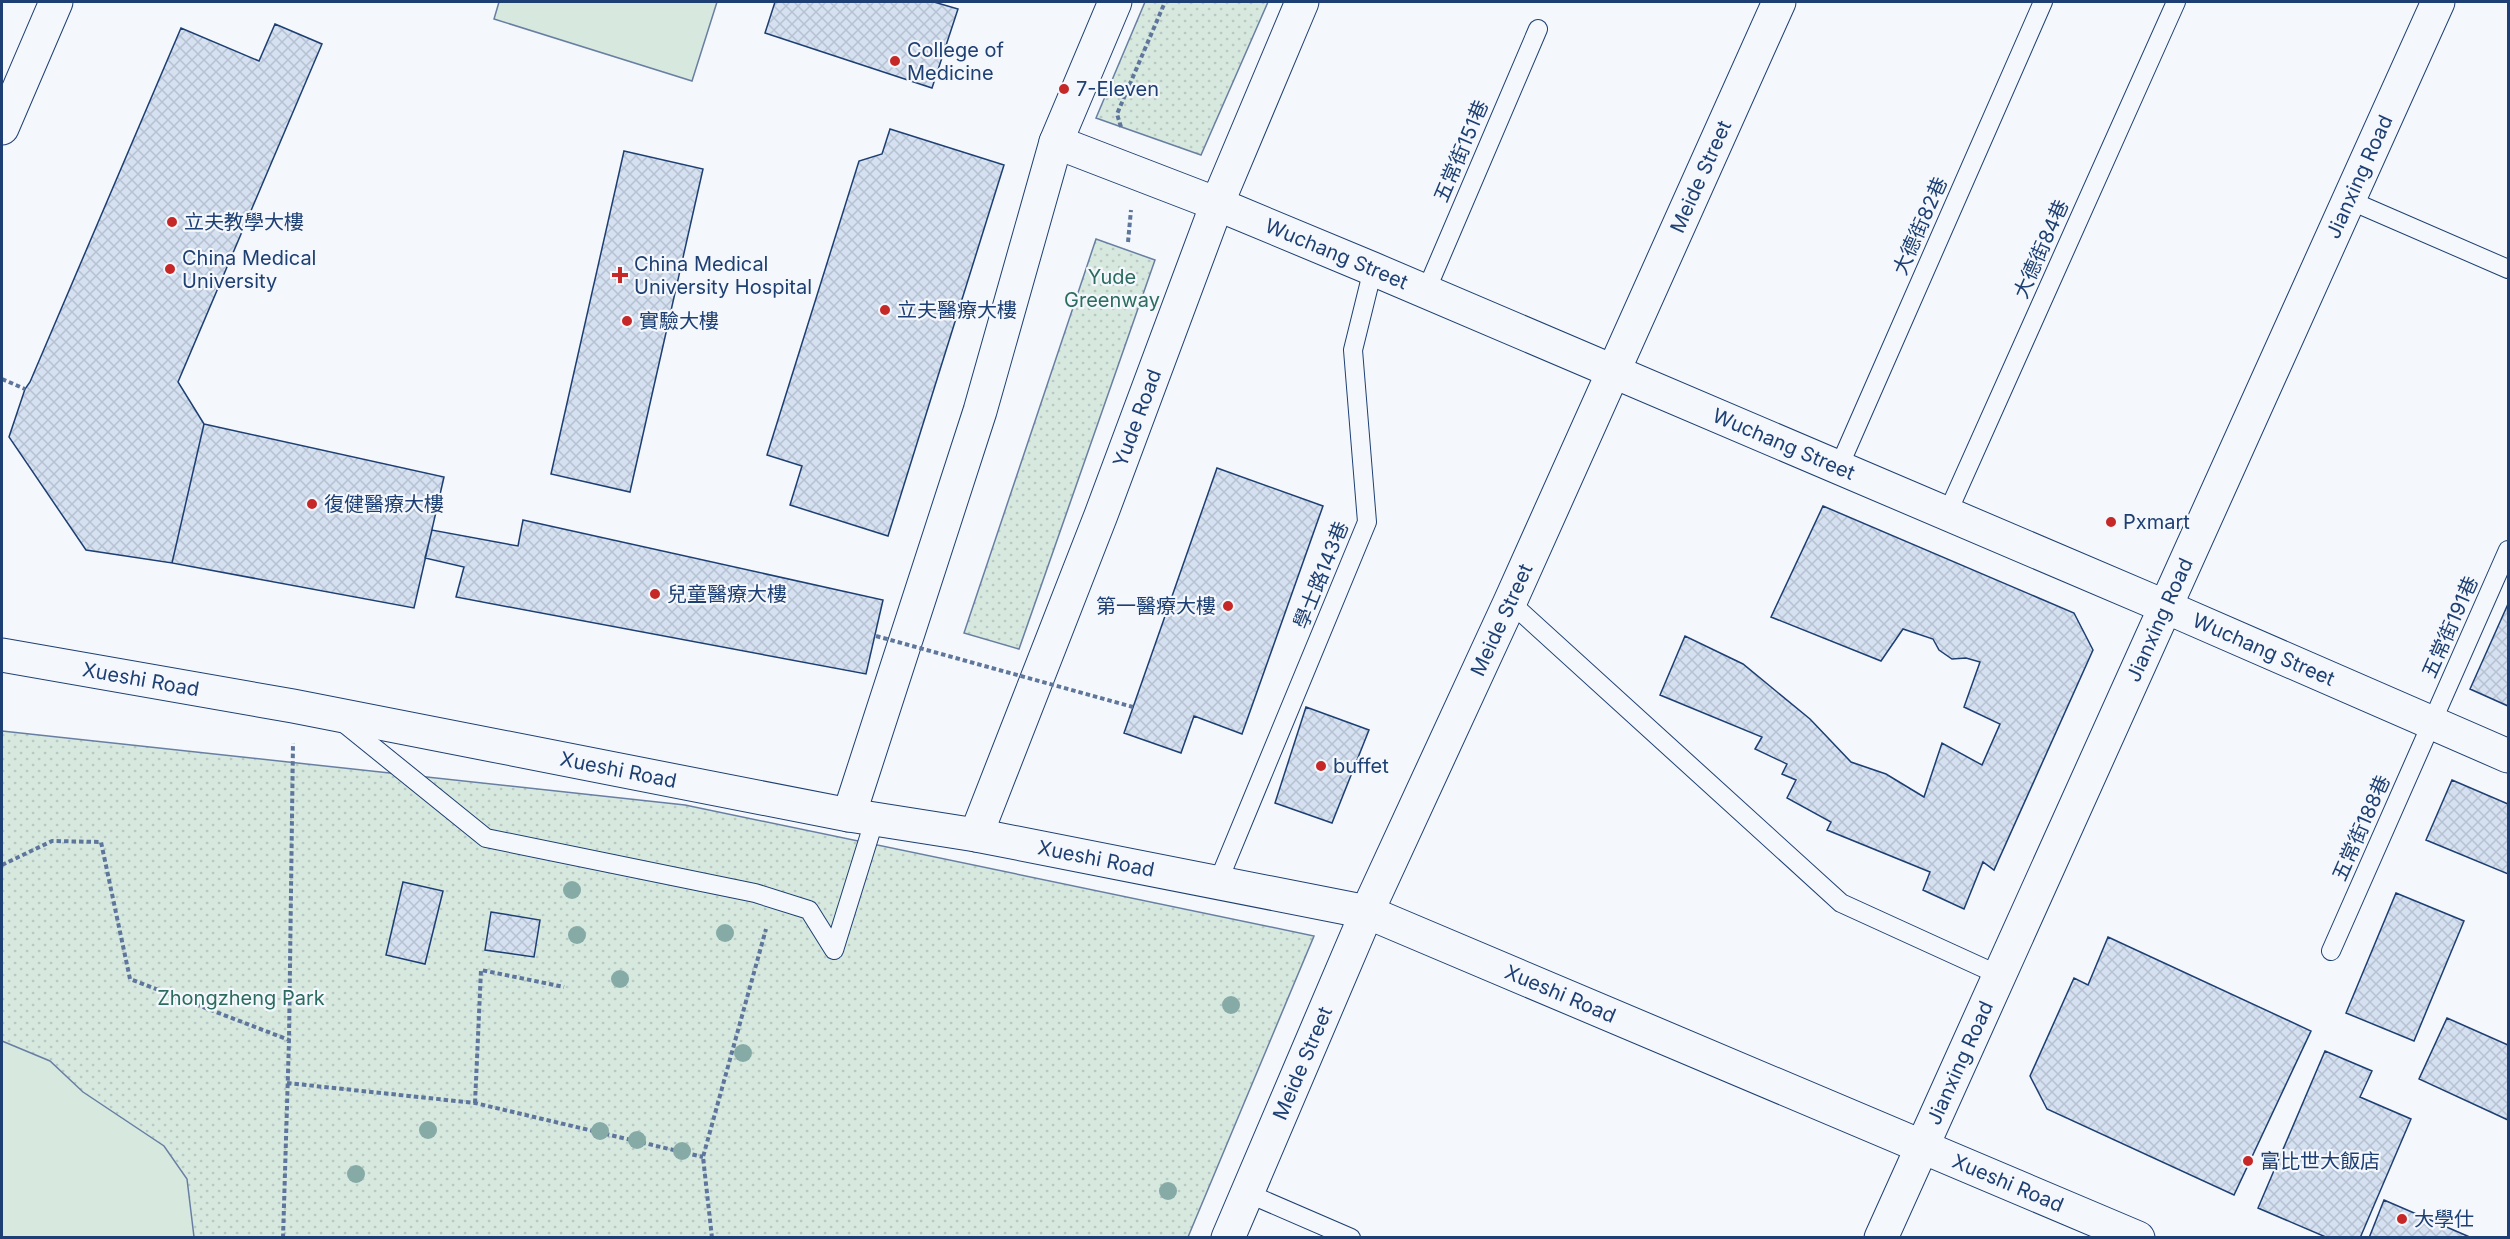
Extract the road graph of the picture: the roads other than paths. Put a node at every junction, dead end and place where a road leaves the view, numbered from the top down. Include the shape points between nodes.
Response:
1 (56, 2) edge
2 (1115, 2) edge
3 (1302, 2) edge
4 (1779, 2) edge
5 (2043, 2) edge
6 (2176, 2) edge
7 (2438, 2) edge
8 (1538, 29) dead end
9 (2, 128) edge
10 (1056, 142) junction
11 (2349, 200) junction
12 (1217, 204) junction
13 (1373, 269) junction
14 (2508, 269) edge
15 (1426, 291) junction
16 (1612, 372) junction
17 (1838, 469) junction
18 (1947, 514) junction
19 (2508, 550) edge
20 (1510, 602) junction
21 (2166, 607) junction
22 (2, 655) edge
23 (332, 714) junction
24 (2432, 723) junction
25 (2508, 756) edge
26 (862, 817) junction
27 (976, 835) junction
28 (1218, 882) junction
29 (1367, 912) junction
30 (2331, 951) dead end
31 (2001, 976) junction
32 (1922, 1146) junction
33 (1247, 1193) junction
34 (1228, 1238) edge
35 (1351, 1238) edge
36 (1881, 1238) edge
37 (2138, 1238) edge

1 - 9 street
2 - 10 street
3 - 12 street, Yude Road
4 - 16 street, Meide Street
5 - 17 lane, 大德街82巷
6 - 18 lane, 大德街84巷
7 - 11 street, Jianxing Road
8 - 15 lane, 五常街151巷
10 - 12 street, Wuchang Street
10 - 26 street
11 - 14 lane
11 - 21 street, Jianxing Road
12 - 13 street, Wuchang Street
12 - 27 street, Yude Road
13 - 15 street, Wuchang Street
13 - 28 lane, 學士路143巷 via 1353,350 1367,522
15 - 16 street, Wuchang Street
16 - 17 street, Wuchang Street
16 - 20 street, Meide Street
17 - 18 street, Wuchang Street
18 - 21 street, Wuchang Street
19 - 24 lane, 五常街191巷
20 - 29 street, Meide Street
20 - 31 lane via 1841,903
21 - 24 street, Wuchang Street
21 - 31 street, Jianxing Road
22 - 23 street, Xueshi Road
23 - 26 street, Xueshi Road
23 - 26 lane via 486,838 755,894 809,910 834,950
24 - 25 street, Wuchang Street
24 - 30 lane, 五常街188巷
26 - 27 street, Xueshi Road
27 - 28 street, Xueshi Road
28 - 29 street, Xueshi Road
29 - 32 street, Xueshi Road
29 - 33 street, Meide Street
31 - 32 street, Jianxing Road
32 - 36 street, Jianxing Road
32 - 37 street, Xueshi Road
33 - 34 street, Meide Street
33 - 35 lane

